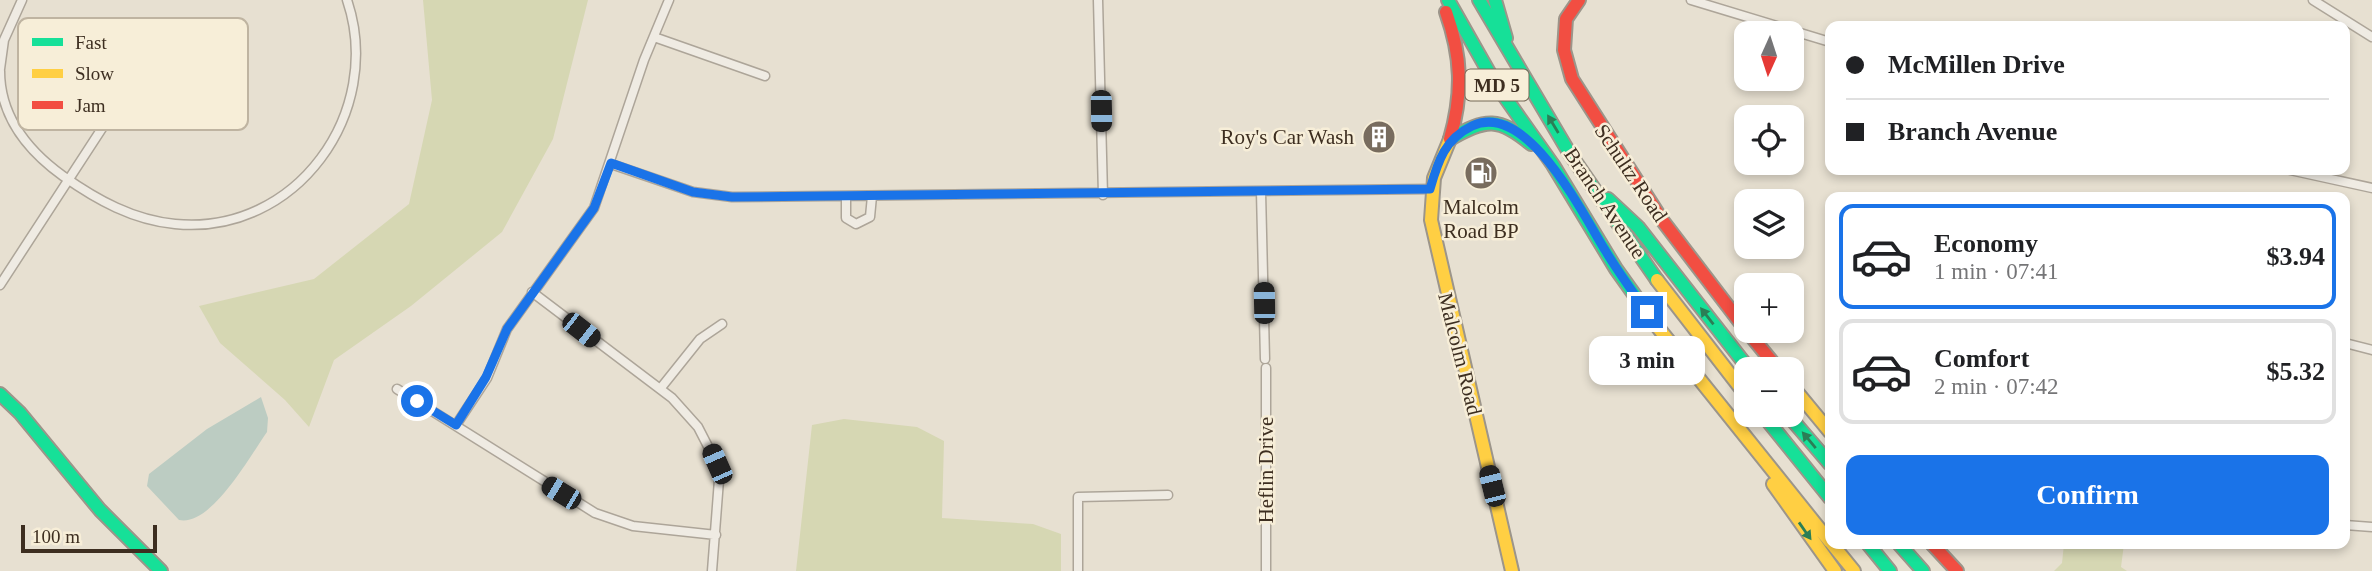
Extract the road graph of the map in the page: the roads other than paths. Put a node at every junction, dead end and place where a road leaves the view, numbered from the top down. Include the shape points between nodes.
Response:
1 (22, 0) edge
2 (347, 0) edge
3 (669, 0) edge
4 (1098, 0) edge
5 (1441, 0) edge
6 (1448, 0) edge
7 (1479, 0) edge
8 (1495, 0) edge
9 (1579, 0) edge
10 (1691, 0) edge
11 (2314, 0) edge
12 (2347, 21) edge
13 (2350, 23) edge
14 (654, 37) junction
15 (2372, 37) edge
16 (1825, 40) edge
17 (1513, 59) junction
18 (0, 70) edge
19 (765, 76) dead end
20 (18, 129) edge
21 (19, 130) edge
22 (101, 130) edge
23 (1450, 139) junction
24 (611, 163) junction
25 (1553, 165) junction
26 (2313, 175) edge
27 (70, 180) junction
28 (1588, 182) junction
29 (2372, 188) edge
30 (1430, 189) junction
31 (1261, 192) junction
32 (1103, 195) junction
33 (846, 196) junction
34 (872, 196) junction
35 (0, 285) edge
36 (532, 292) junction
37 (1734, 313) edge
38 (722, 324) dead end
39 (1757, 343) edge
40 (2350, 344) edge
41 (2372, 350) edge
42 (1740, 357) edge
43 (1768, 357) edge
44 (1265, 359) dead end
45 (1266, 368) dead end
46 (1734, 380) edge
47 (397, 388) dead end
48 (660, 389) junction
49 (0, 394) edge
50 (1804, 401) edge
51 (1727, 412) junction
52 (456, 425) junction
53 (1825, 426) edge
54 (1773, 427) edge
55 (1798, 427) edge
56 (1825, 458) edge
57 (1825, 492) edge
58 (1168, 495) dead end
59 (2350, 525) edge
60 (2372, 527) edge
61 (716, 535) junction
62 (1825, 535) edge
63 (1836, 549) edge
64 (1872, 549) edge
65 (1903, 549) edge
66 (1937, 549) edge
67 (161, 571) edge
68 (712, 571) edge
69 (1078, 571) edge
70 (1266, 571) edge
71 (1512, 571) edge
72 (1835, 571) edge
73 (1854, 571) edge
74 (1890, 571) edge
75 (1923, 571) edge
76 (1957, 571) edge

1 - 18 street via 4,40
2 - 27 street via 357,46 347,111 320,163 276,201 219,222 177,224 127,212
3 - 14 street
4 - 32 street
5 - 23 main road, Malcolm Road via 1457,41 1463,75
6 - 25 main road, Branch Avenue / MD 5 via 1495,83
7 - 17 main road, Branch Avenue / MD 5
8 - 17 main road
9 - 37 main road, Schultz Road via 1566,19 1564,50 1572,79 1662,220
10 - 16 street
11 - 12 street
13 - 15 street
14 - 19 street
14 - 24 street
28 -> 17 main road, Branch Avenue / MD 5
18 - 20 street via 2,98
21 - 27 street via 39,156
22 - 27 street
23 - 25 main road via 1486,120 1503,123
23 - 30 main road, Malcolm Road
24 - 33 street via 710,195
24 - 36 street via 594,208
25 - 51 main road, Branch Avenue / MD 5 via 1616,269 1662,334
26 - 29 street
27 - 35 street
42 -> 28 main road via 1638,227
28 - 46 main road, Branch Avenue / MD 5
30 - 31 street
30 - 71 main road, Malcolm Road via 1435,248
31 - 32 street
31 - 44 street
32 - 34 street
33 - 34 street
33 - 34 street via 846,218 861,224 870,217
36 - 48 street
36 - 52 street via 505,332 486,377
38 - 48 street via 700,339
39 - 43 main road, Schultz Road
40 - 41 street
45 - 70 street, Heflin Drive
47 - 52 street
48 - 61 street via 698,427 717,464
49 - 67 main road via 100,510
50 - 53 main road
51 - 62 main road, Branch Avenue / MD 5
51 -> 72 main road
52 - 61 street via 607,518 644,528
54 - 57 main road
56 -> 55 main road
58 - 69 street via 1078,496
59 - 60 street
61 - 68 street
63 - 73 main road, Branch Avenue / MD 5
64 - 74 main road
65 - 75 main road
66 - 76 main road

